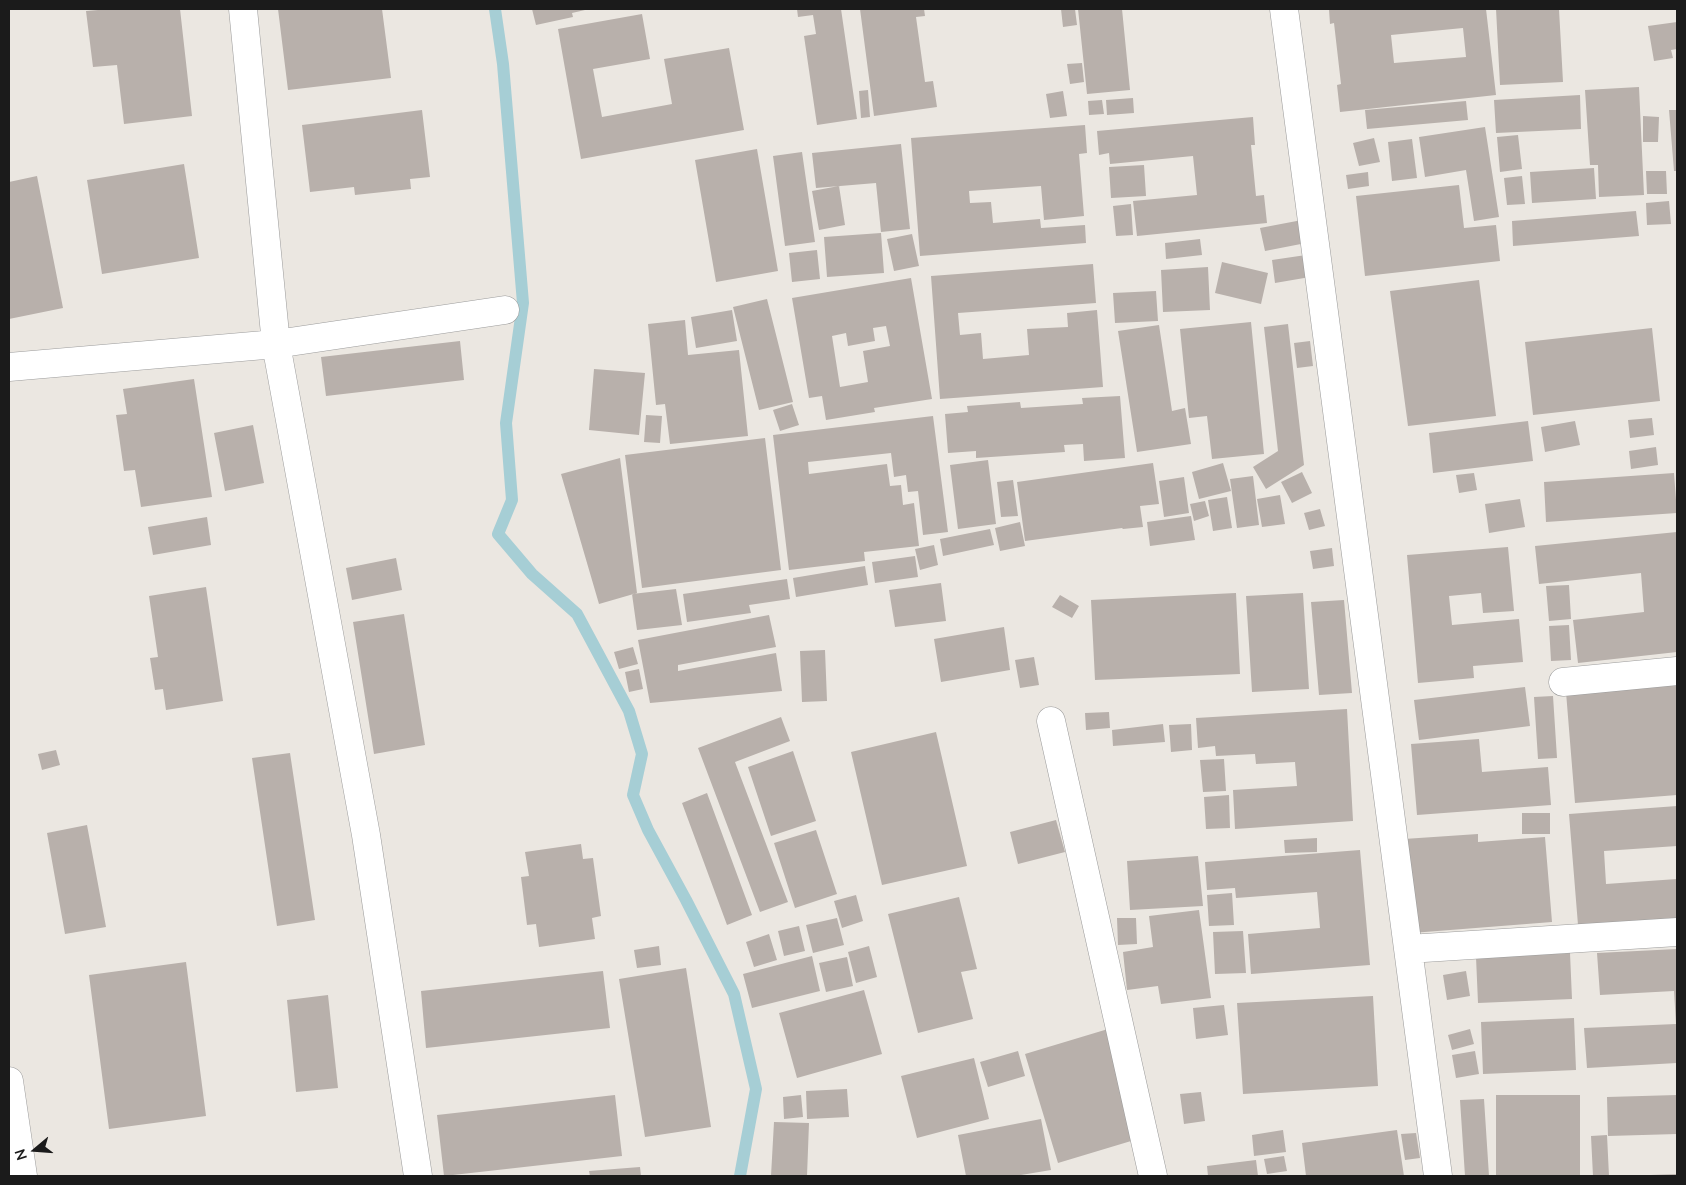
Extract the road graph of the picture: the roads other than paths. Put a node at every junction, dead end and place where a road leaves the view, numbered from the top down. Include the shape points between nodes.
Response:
1 (243, 9) edge
2 (1284, 9) edge
3 (505, 310) dead end
4 (276, 344) junction
5 (9, 367) edge
6 (1677, 671) edge
7 (1563, 682) dead end
8 (1050, 721) dead end
9 (1677, 932) edge
10 (1408, 949) junction
11 (9, 1081) edge
12 (23, 1176) edge
13 (418, 1176) edge
14 (1153, 1176) edge
15 (1438, 1176) edge

1 - 4 street
2 - 10 street
3 - 4 street
4 - 5 street
4 - 13 street via 366,835
6 - 7 street
8 - 14 street
9 - 10 street
10 - 15 street
11 - 12 street

